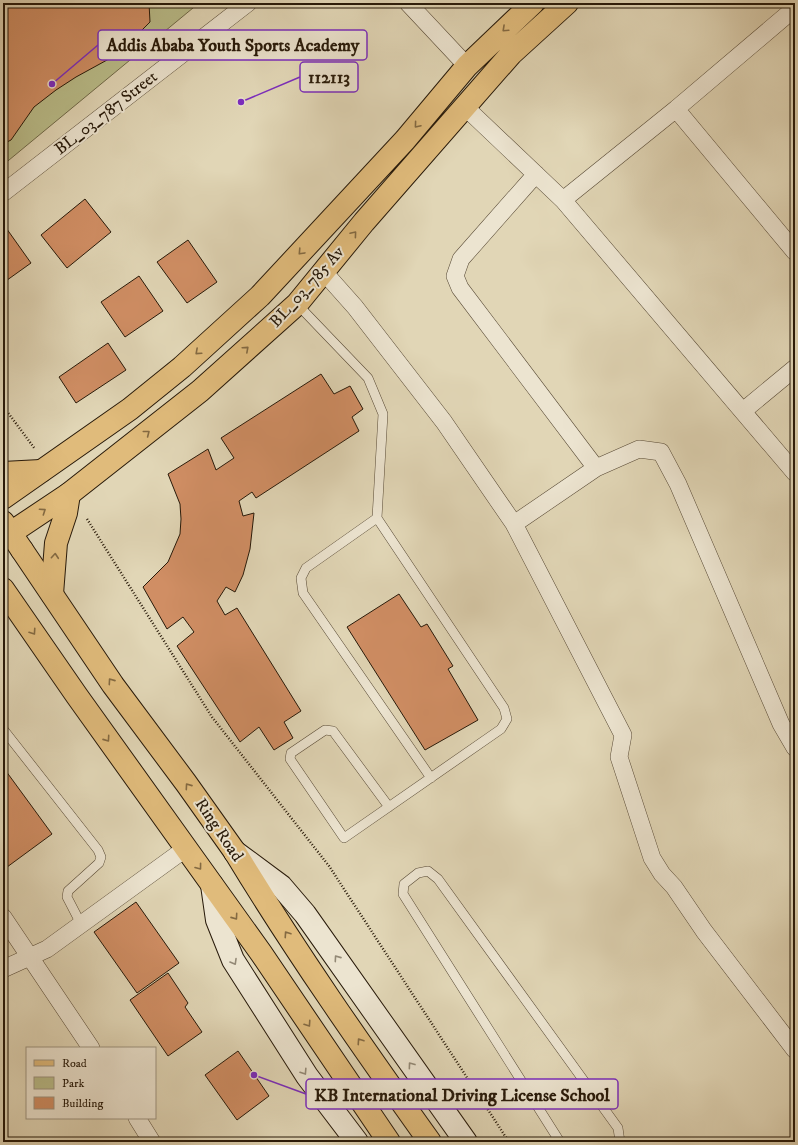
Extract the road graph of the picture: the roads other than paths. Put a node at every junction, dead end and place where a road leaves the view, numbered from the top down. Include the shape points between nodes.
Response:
1 (248, 3) edge
2 (408, 3) edge
3 (533, 3) edge
4 (566, 3) edge
5 (795, 8) edge
6 (467, 66) junction
7 (464, 106) junction
8 (676, 109) junction
9 (536, 174) junction
10 (3, 193) edge
11 (563, 200) junction
12 (795, 252) edge
13 (323, 271) junction
14 (297, 304) junction
15 (795, 368) edge
16 (744, 411) junction
17 (44, 468) junction
18 (596, 468) junction
19 (3, 473) edge
20 (795, 473) edge
21 (69, 494) junction
22 (3, 498) edge
23 (377, 518) junction
24 (514, 524) junction
25 (10, 536) edge
26 (3, 588) edge
27 (52, 594) junction
28 (12, 611) edge
29 (3, 729) edge
30 (795, 748) edge
31 (431, 778) junction
32 (389, 807) junction
33 (185, 849) junction
34 (235, 852) junction
35 (212, 885) junction
36 (3, 917) edge
37 (81, 924) junction
38 (32, 957) junction
39 (3, 969) edge
40 (90, 1047) edge
41 (795, 1050) edge
42 (138, 1119) edge
43 (152, 1142) edge
44 (357, 1142) edge
45 (389, 1142) edge
46 (430, 1142) edge
47 (466, 1142) edge
48 (560, 1142) edge
49 (620, 1142) edge

1 - 10 street, BL_03_787 Street
2 - 6 street
3 -> 6 main road, BL_03_785 Av
4 - 7 main road, BL_03_785 Av via 511,54
5 - 8 street
6 -> 17 main road, BL_03_785 Av via 405,140 260,296 182,367 130,409
7 - 9 street
13 -> 7 main road, BL_03_785 Av
8 - 11 street
8 - 12 street
9 - 11 street
9 - 18 street via 461,259 455,276 460,288
11 - 16 street
13 - 14 main road, BL_03_785 Av
13 - 24 street via 355,307 444,422
21 -> 14 main road, BL_03_785 Av via 200,390
14 - 23 lane via 368,378 383,414
15 - 16 street
16 - 20 street
17 - 19 main road
17 - 22 main road, BL_03_785 Av
18 - 24 street
18 - 30 street via 639,448 661,452 678,484 781,724
25 -> 21 main road, BL_03_785 Av
27 -> 21 main road via 56,543
23 - 31 lane via 504,708 507,719 501,729
23 - 31 lane via 306,568 301,578 303,593
24 - 41 street via 623,735 619,757 652,858
25 - 27 main road, Ring Road
26 - 28 main road
34 -> 27 main road, Ring Road via 113,685
28 -> 33 main road via 77,696
29 - 37 lane via 98,850 99,862 68,891 67,897
31 - 32 lane
32 - 32 lane via 333,731 325,730 291,753 290,759 344,838
33 -> 35 main road
33 - 37 street
46 -> 34 main road, Ring Road via 258,891
47 -> 34 street via 305,914 281,886
35 -> 44 street via 216,920 233,960 307,1076
35 -> 45 main road
36 - 38 street
37 - 38 street
38 - 39 street
38 - 40 street
42 - 43 street
48 - 49 lane via 403,894 404,884 418,873 428,871 438,879 618,1128

